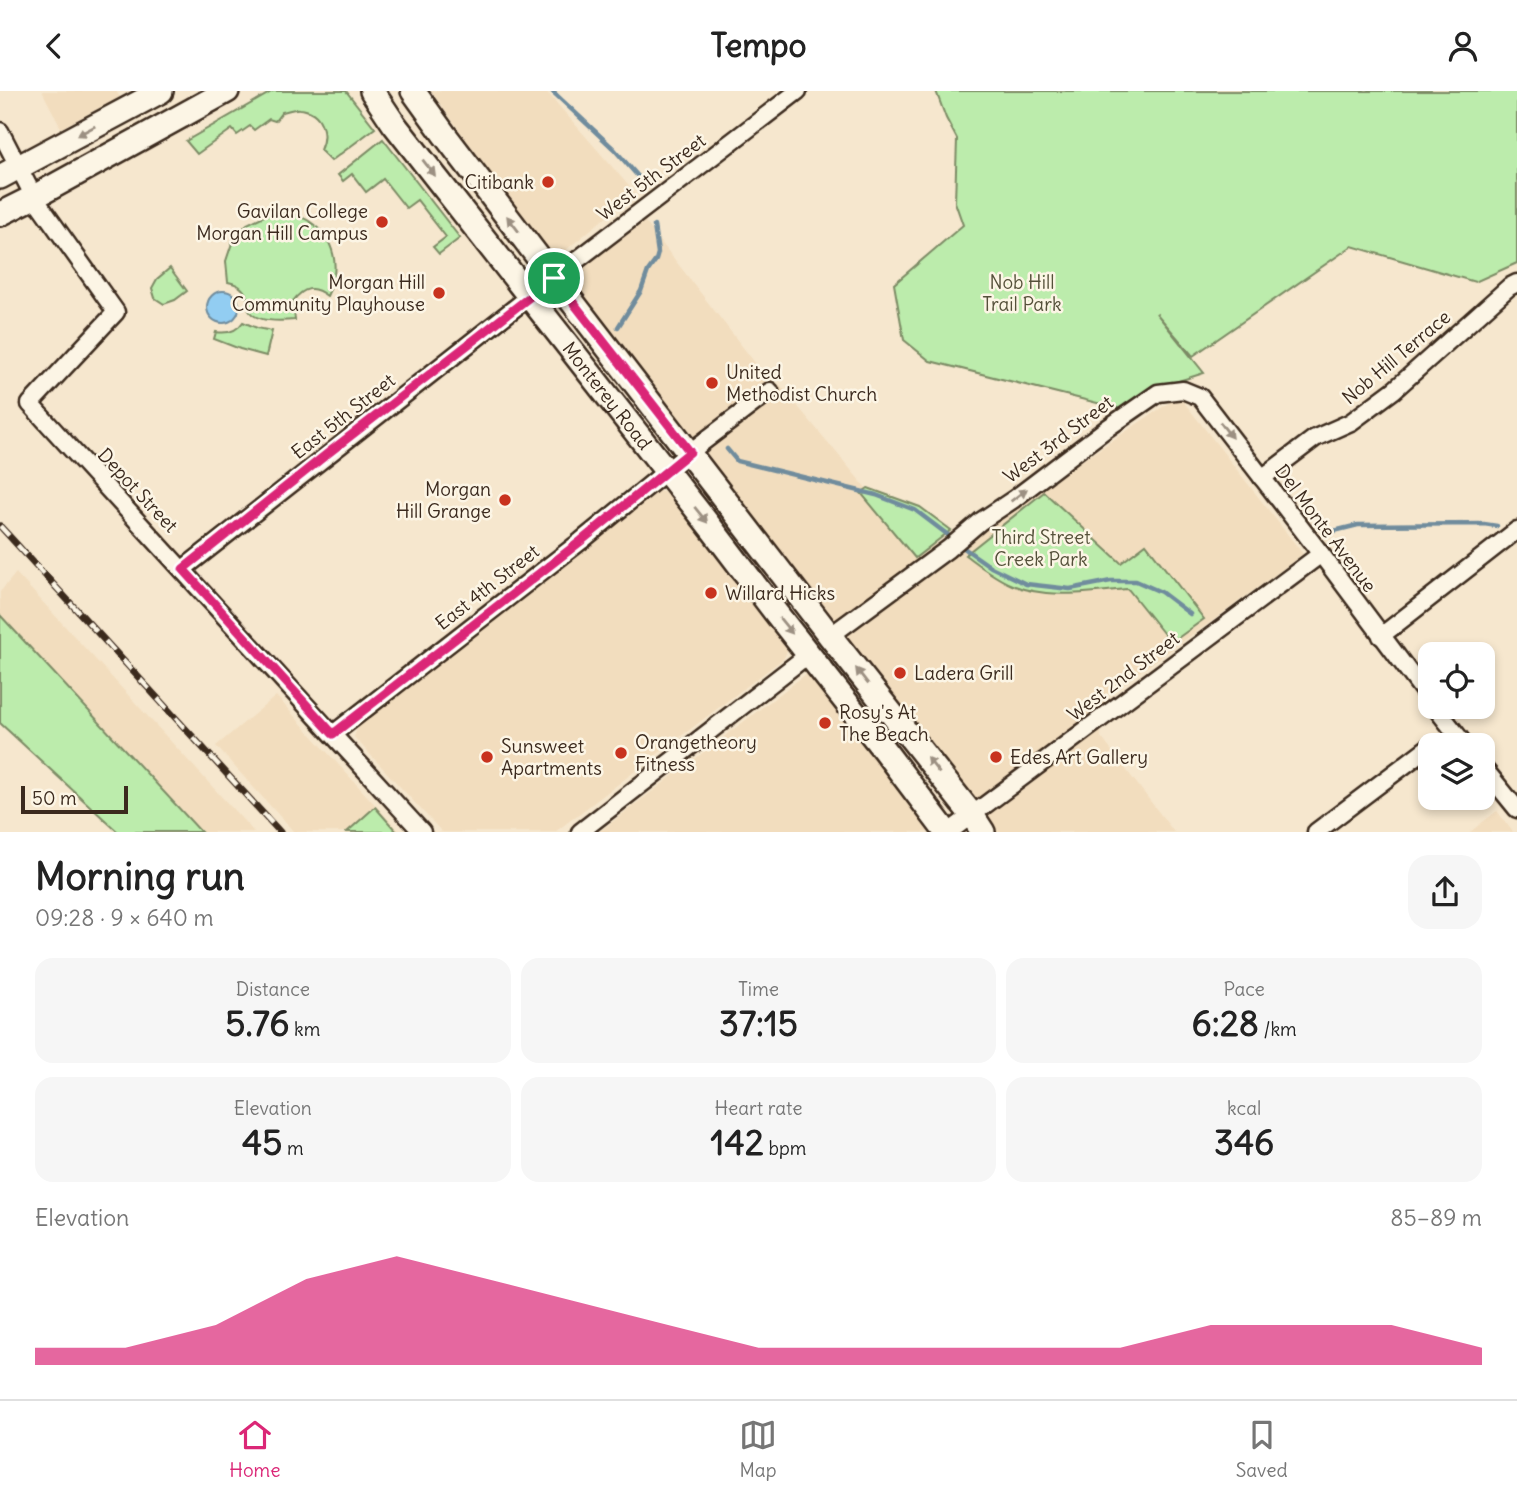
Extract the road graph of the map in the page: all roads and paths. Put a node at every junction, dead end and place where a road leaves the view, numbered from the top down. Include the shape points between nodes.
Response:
1 (161, 91) edge
2 (227, 91) edge
3 (372, 91) edge
4 (413, 91) edge
5 (798, 91) edge
6 (0, 131) edge
7 (10, 172) edge
8 (34, 197) junction
9 (0, 214) edge
10 (554, 278) junction
11 (1517, 283) edge
12 (530, 296) junction
13 (1183, 390) joint
14 (770, 391) dead end
15 (690, 452) junction
16 (666, 472) junction
17 (1262, 478) junction
18 (1517, 530) edge
19 (1321, 554) junction
20 (183, 569) junction
21 (830, 636) junction
22 (1381, 636) junction
23 (809, 654) junction
24 (1418, 684) edge
25 (1444, 719) edge
26 (1452, 729) junction
27 (1447, 733) edge
28 (1455, 733) edge
29 (333, 734) junction
30 (1418, 755) edge
31 (1495, 782) edge
32 (1517, 809) edge
33 (978, 824) edge
34 (422, 832) edge
35 (580, 832) edge
36 (948, 832) edge
37 (1317, 832) edge

1 -> 7 main road
2 - 8 main road
3 -> 12 main road, Monterey Road
10 -> 4 main road, Monterey Road
5 - 10 street, West 5th Street
6 - 7 street
7 - 8 street
8 - 9 main road
8 - 20 street, Depot Street via 116,312 30,404
10 - 12 street, West 5th Street
10 - 15 main road, Monterey Road
11 - 17 street, Nob Hill Terrace via 1383,398 1351,422 1315,438
12 - 16 main road, Monterey Road
12 - 20 street, East 5th Street
13 -> 17 street, Del Monte Avenue via 1200,397
21 -> 13 street, West 3rd Street via 1106,429 1158,393
14 - 15 street, East 4th Street
15 - 16 street, East 4th Street
15 - 21 main road, Monterey Road
16 -> 23 main road, Monterey Road
16 - 29 street, East 4th Street
17 - 19 street, Del Monte Avenue
18 - 22 street
19 - 22 street, Del Monte Avenue
19 - 33 street, West 2nd Street
20 - 29 street, Depot Street
33 -> 21 main road, Monterey Road
22 - 24 street, Del Monte Avenue
23 - 35 street
23 - 36 main road, Monterey Road
25 - 26 street
26 - 27 street
26 - 28 street
29 - 34 street, Depot Street
30 - 37 street
31 - 32 street
33 - 36 street, West 2nd Street

